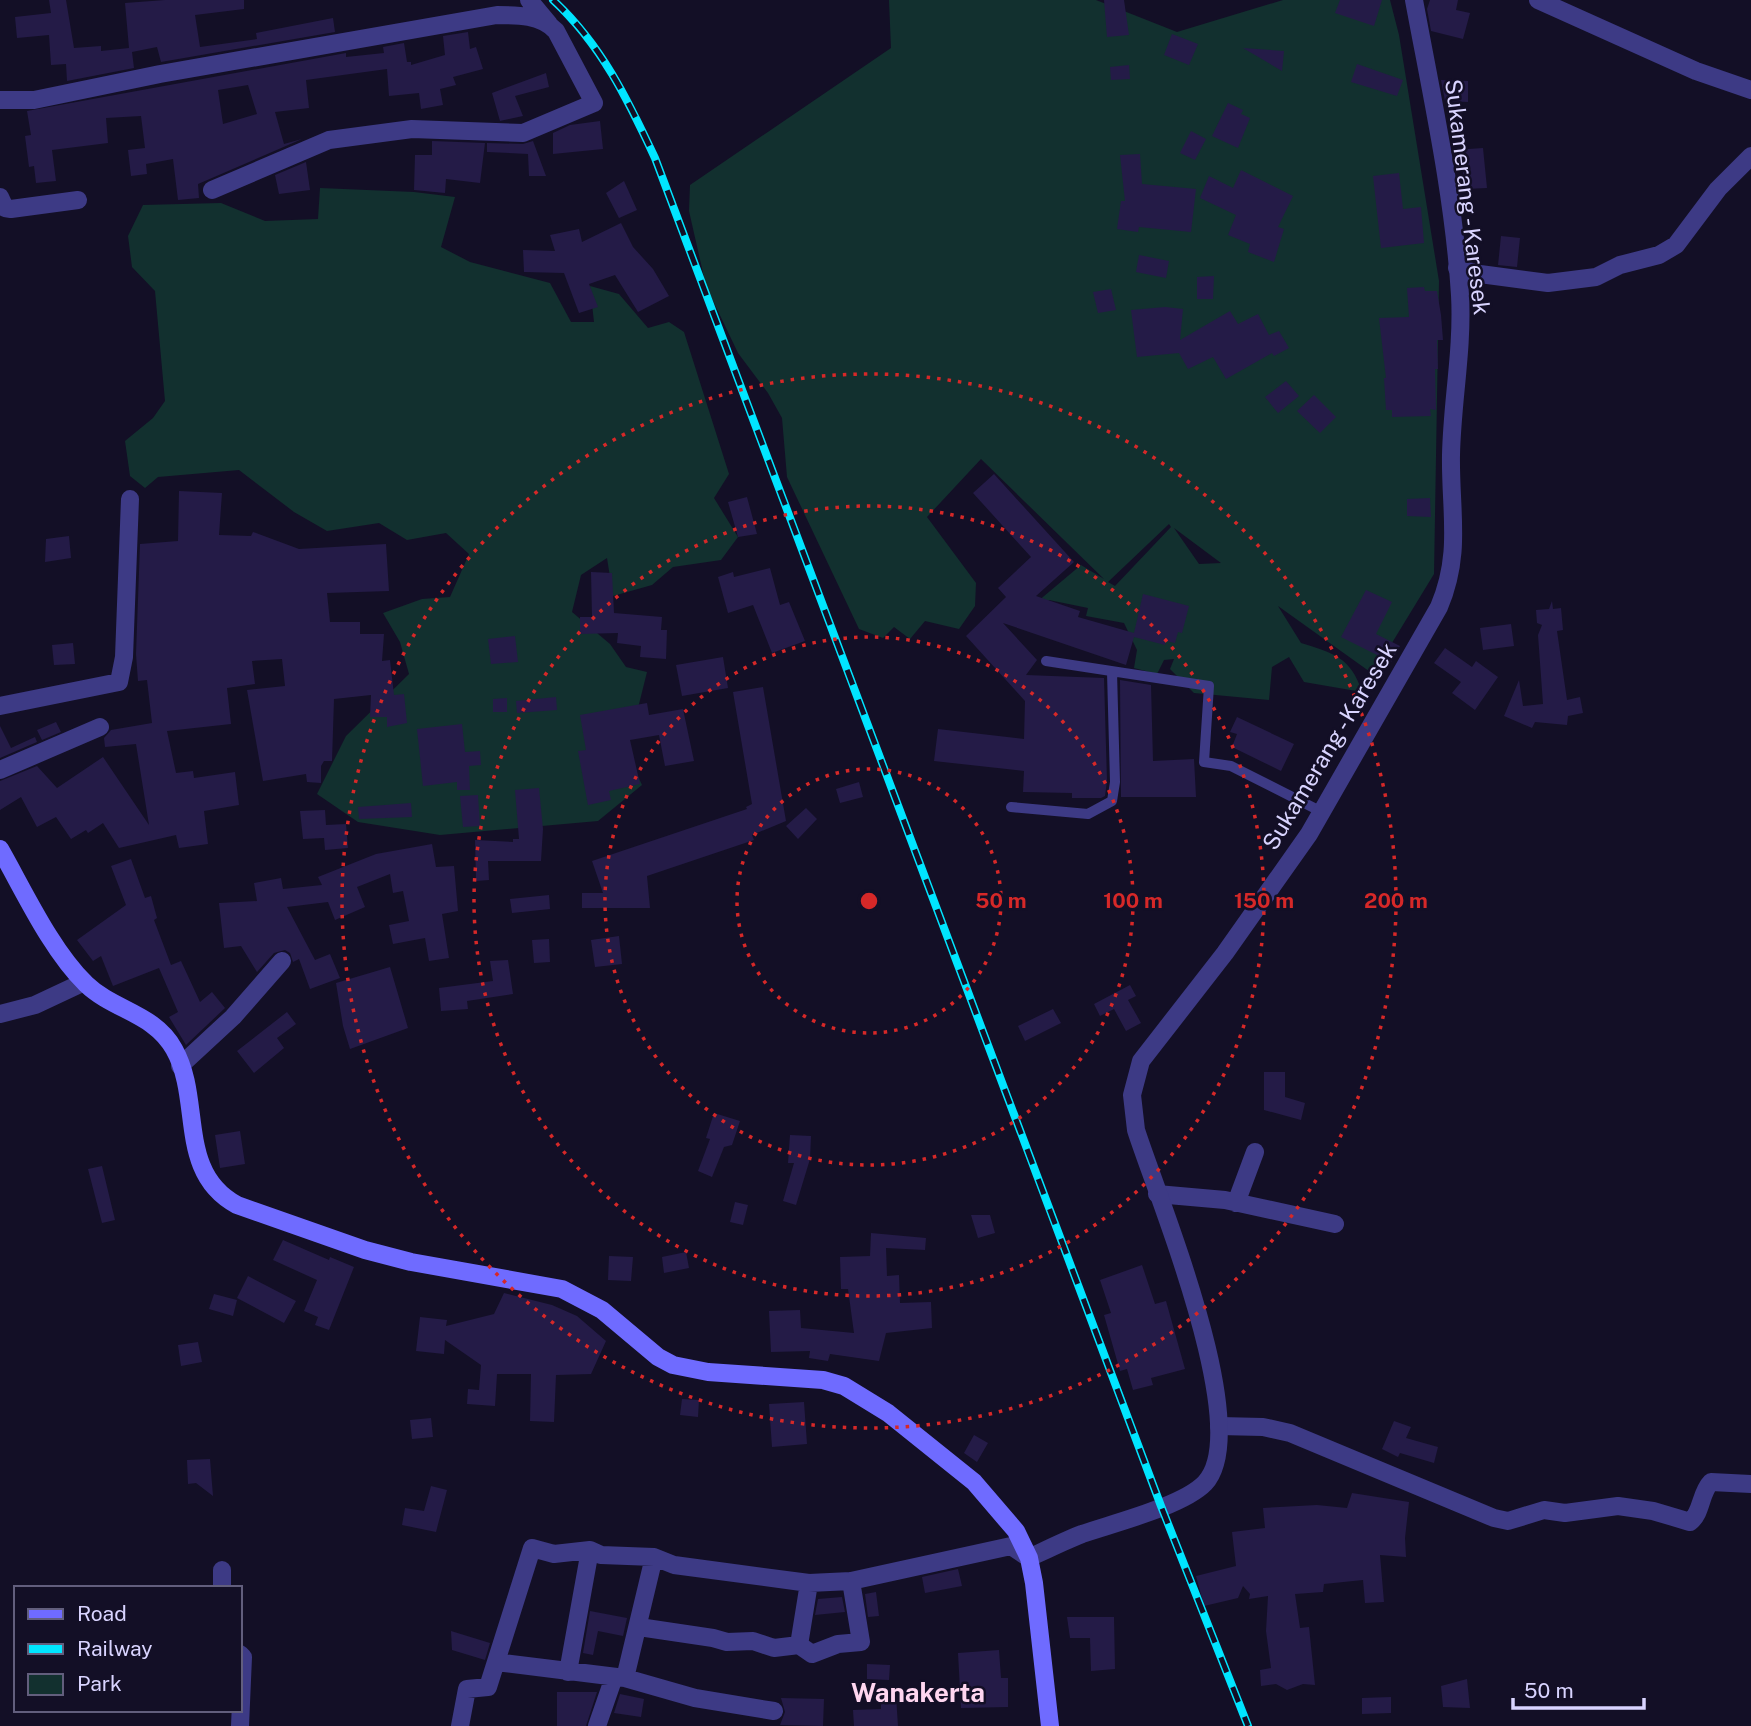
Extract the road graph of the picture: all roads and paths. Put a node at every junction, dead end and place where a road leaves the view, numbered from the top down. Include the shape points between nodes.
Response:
1 (530, 0) edge
2 (1415, 0) edge
3 (1538, 0) edge
4 (549, 24) junction
5 (1751, 90) edge
6 (0, 100) edge
7 (1751, 156) edge
8 (212, 190) dead end
9 (0, 197) edge
10 (78, 200) dead end
11 (1457, 268) junction
12 (130, 499) dead end
13 (1046, 661) dead end
14 (1112, 672) junction
15 (0, 706) edge
16 (100, 727) dead end
17 (0, 770) edge
18 (1012, 807) dead end
19 (1322, 812) junction
20 (0, 849) edge
21 (282, 961) dead end
22 (84, 982) junction
23 (0, 1014) edge
24 (180, 1066) junction
25 (1255, 1152) dead end
26 (1157, 1194) junction
27 (1236, 1203) junction
28 (1335, 1224) dead end
29 (1219, 1426) junction
30 (1751, 1484) edge
31 (590, 1550) junction
32 (654, 1557) junction
33 (1029, 1558) junction
34 (852, 1581) junction
35 (809, 1583) junction
36 (639, 1627) junction
37 (799, 1645) junction
38 (242, 1656) edge
39 (496, 1662) junction
40 (568, 1672) junction
41 (619, 1678) junction
42 (242, 1680) edge
43 (774, 1711) dead end
44 (460, 1726) edge
45 (597, 1726) edge
46 (1050, 1726) edge

1 - 4 street
2 - 11 street, Sukamerang - Karesek
3 - 5 street via 1696,71
4 - 6 street via 522,15 497,15 34,100
4 - 8 street via 594,103 523,133 412,129 329,140
7 - 11 street via 1718,189 1676,245 1659,255 1596,277 1548,283
9 - 10 street via 5,208 11,209
11 - 19 street, Sukamerang - Karesek via 1461,336 1452,422 1455,542 1450,577 1439,607
12 - 15 street via 119,682
13 - 14 lane
14 - 18 lane via 1112,801 1088,814
14 - 19 lane via 1209,686 1205,762 1231,766
16 - 17 street
19 - 26 street, Sukamerang - Karesek via 1240,932 1141,1061 1132,1112
20 - 22 main road
21 - 24 street via 233,1017
22 - 23 street via 35,1005
22 - 24 main road via 103,998 153,1022 175,1051
24 - 33 main road via 203,1172 219,1195 365,1250 562,1289 602,1310 658,1357 673,1364 708,1372 812,1378 844,1386 888,1413 974,1482 1016,1531
25 - 27 street
26 - 27 street
26 - 29 street, Sukamerang - Karesek via 1205,1339
27 - 28 street
29 - 30 street via 1283,1431 1508,1521 1538,1510 1565,1513 1618,1506 1690,1522 1711,1482
29 - 33 street, Sukamerang - Karesek via 1217,1460 1205,1483 1177,1500
31 - 32 street via 601,1555
31 - 39 street via 554,1554 532,1548
31 - 40 street
32 - 35 street via 674,1565
32 - 36 street
33 - 34 street via 1011,1546
33 - 46 main road
34 - 35 street
34 - 37 street via 861,1642 838,1644 812,1654
35 - 37 street
36 - 37 street via 727,1643 753,1641 774,1648
36 - 41 street
38 - 42 street
39 - 40 street
39 - 44 street via 488,1687 467,1689
40 - 41 street
41 - 43 street via 695,1699
41 - 45 street

